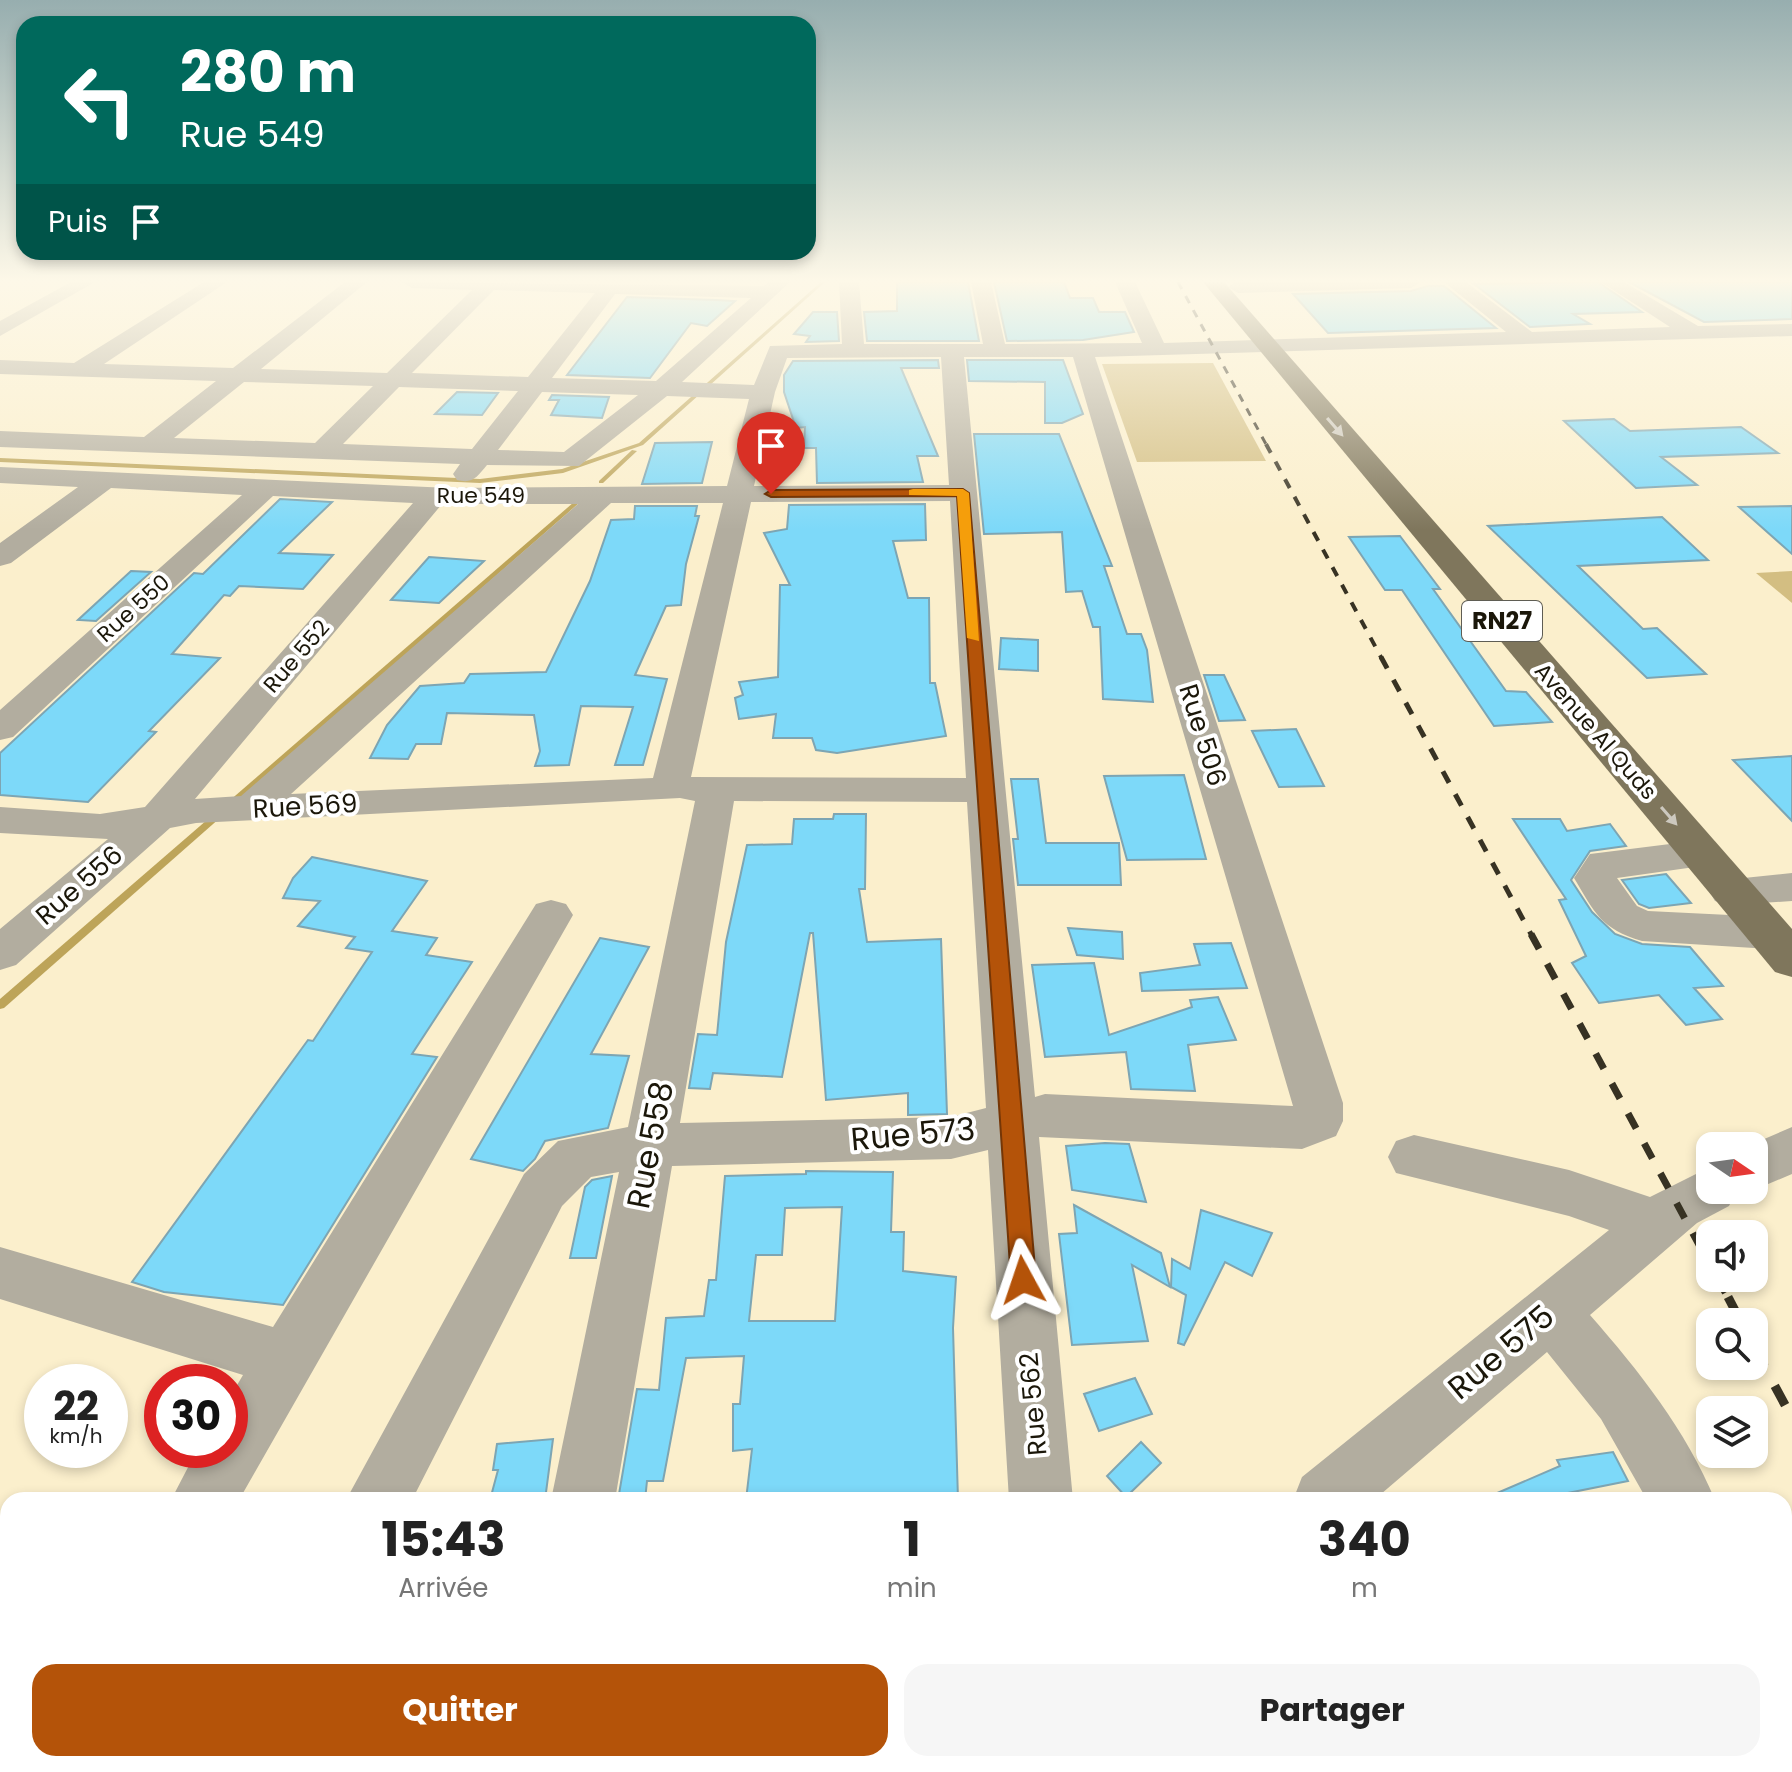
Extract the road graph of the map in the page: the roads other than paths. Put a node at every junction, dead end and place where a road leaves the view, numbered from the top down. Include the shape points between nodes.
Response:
1 (87, 365) edge
2 (252, 365) edge
3 (408, 365) edge
4 (550, 365) edge
5 (697, 365) edge
6 (773, 365) edge
7 (953, 365) edge
8 (1087, 365) edge
9 (1296, 365) edge
10 (1297, 365) edge
11 (0, 367) edge
12 (80, 369) junction
13 (239, 375) junction
14 (392, 381) junction
15 (535, 385) junction
16 (672, 389) junction
17 (763, 392) junction
18 (0, 439) edge
19 (149, 445) junction
20 (321, 451) junction
21 (479, 457) junction
22 (0, 475) edge
23 (105, 480) junction
24 (267, 487) junction
25 (963, 493) junction
26 (739, 494) junction
27 (604, 495) junction
28 (441, 496) junction
29 (0, 557) edge
30 (0, 729) edge
31 (693, 790) junction
32 (985, 790) junction
33 (252, 808) junction
34 (177, 814) junction
35 (0, 820) edge
36 (1702, 854) junction
37 (551, 915) dead end
38 (1774, 916) edge
39 (0, 954) edge
40 (1318, 1121) joint
41 (1010, 1123) junction
42 (650, 1145) junction
43 (1792, 1149) edge
44 (1414, 1157) dead end
45 (1768, 1161) edge
46 (1682, 1206) edge
47 (0, 1273) edge
48 (1549, 1311) junction
49 (286, 1360) junction
50 (208, 1492) edge
51 (382, 1492) edge
52 (585, 1492) edge
53 (1040, 1492) edge
54 (1334, 1492) edge
55 (1678, 1492) edge

1 - 12 street
2 - 13 street
3 - 14 street
4 - 15 street, Rue 552
5 - 16 street
6 - 17 street, Rue 558
7 - 25 street, Rue 562
8 - 40 street, Rue 506 via 1318,1103
9 -> 36 main road, Avenue Al Quds / RN27
10 - 38 main road, Avenue Al Quds / RN27
11 - 12 street
12 - 13 street
13 - 14 street
13 - 19 street
14 - 15 street
14 - 20 street
15 - 16 street
15 - 21 street, Rue 552
16 - 17 street
16 - 21 street via 570,460
17 - 26 street, Rue 558
18 - 19 street
19 - 20 street
20 - 21 street
21 - 28 street, Rue 552
22 - 23 street, Rue 549
23 - 24 street, Rue 549
23 - 29 street
24 - 28 street, Rue 549
24 - 30 street, Rue 550
25 - 26 street, Rue 549
25 - 32 street, Rue 562
26 - 27 street, Rue 549
26 - 31 street, Rue 558
27 - 28 street, Rue 549
27 - 33 street
28 - 34 street, Rue 552
31 - 32 street
31 - 33 street, Rue 569
31 - 42 street, Rue 558
32 - 41 street, Rue 562
33 - 34 street, Rue 569
34 - 35 street, Rue 569 via 100,827
34 - 39 street, Rue 556
36 - 38 main road, Avenue Al Quds / RN27
36 - 38 street via 1605,864 1595,878 1622,917 1642,926
37 - 49 street
40 - 41 street, Rue 573 via 1302,1128 1045,1115
41 - 42 street, Rue 573 via 951,1138
41 - 53 street, Rue 562
42 - 51 street, Rue 573 via 576,1157 543,1190
42 - 52 street, Rue 558
43 - 45 street
44 - 46 street via 1569,1193
46 - 48 street, Rue 575
47 - 49 street
48 - 54 street, Rue 575
48 - 55 street via 1623,1398
49 - 50 street

